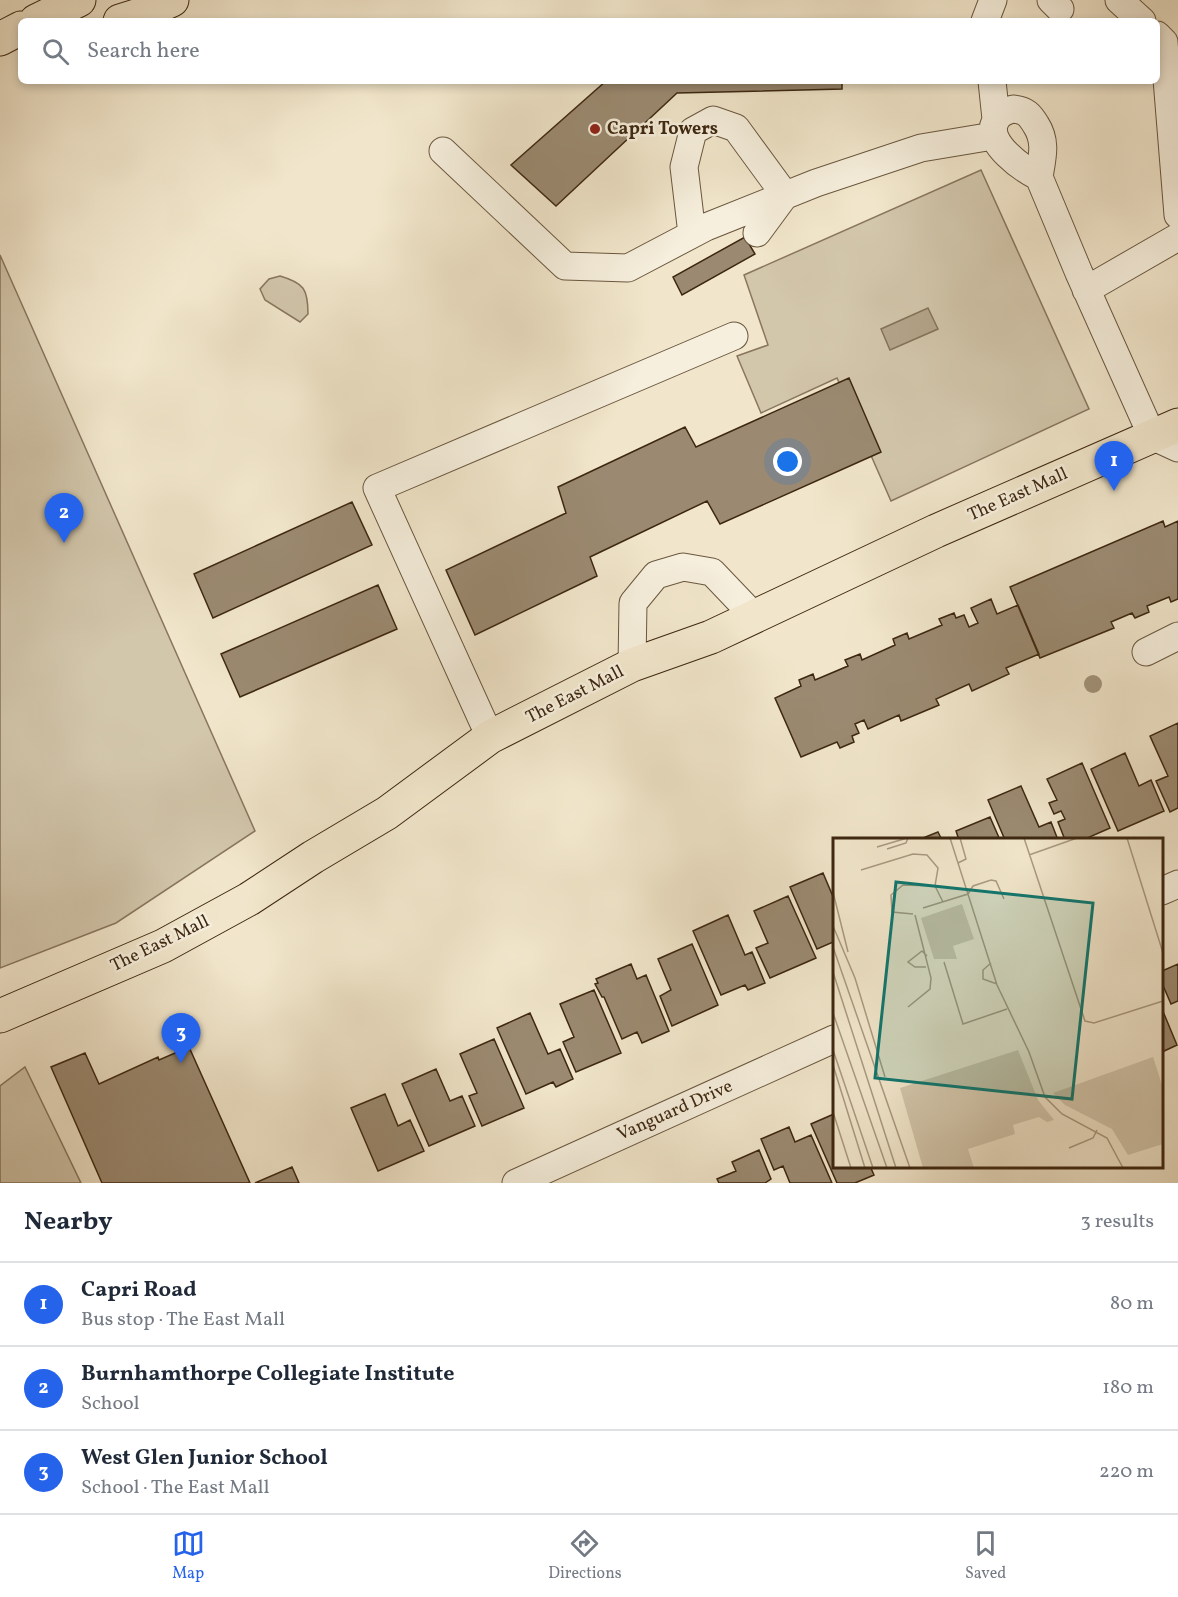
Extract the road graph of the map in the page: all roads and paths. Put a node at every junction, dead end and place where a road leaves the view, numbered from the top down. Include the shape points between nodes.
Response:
1 (79, 0) edge
2 (172, 0) edge
3 (993, 0) edge
4 (1119, 0) edge
5 (42, 18) edge
6 (130, 18) edge
7 (986, 18) edge
8 (1139, 18) edge
9 (18, 30) edge
10 (1160, 38) edge
11 (0, 39) edge
12 (18, 55) edge
13 (0, 61) edge
14 (992, 84) edge
15 (995, 128) junction
16 (443, 151) dead end
17 (1039, 177) junction
18 (785, 195) junction
19 (1178, 215) edge
20 (757, 233) dead end
21 (692, 234) junction
22 (1178, 237) edge
23 (1086, 290) junction
24 (734, 336) dead end
25 (1169, 436) edge
26 (755, 617) junction
27 (1178, 636) edge
28 (1146, 652) dead end
29 (632, 665) junction
30 (490, 737) junction
31 (1178, 884) edge
32 (1163, 890) edge
33 (0, 1016) edge
34 (833, 1039) edge
35 (516, 1183) edge

1 - 5 main road
2 - 6 main road
3 - 7 street
4 - 8 street
9 - 11 main road
10 - 19 street via 1164,42
12 - 13 main road
14 - 15 street
15 - 17 street via 999,146 1019,166
15 - 17 street via 1007,110 1027,113 1032,118 1043,140
15 - 18 street via 921,148
16 - 21 street via 565,266 628,268
17 - 23 street
18 - 20 street
18 - 21 street
18 - 21 street via 736,128 713,120 693,131 684,167
22 - 23 street
23 - 25 street
24 - 30 street via 377,488
25 - 26 main road, The East Mall via 936,531
26 - 29 main road, The East Mall
26 - 29 street via 712,572 683,567 656,575 633,603
27 - 28 street
29 - 30 main road, The East Mall
30 - 33 main road, The East Mall via 387,813 249,899 163,946
31 - 32 street
34 - 35 street, Vanguard Drive

